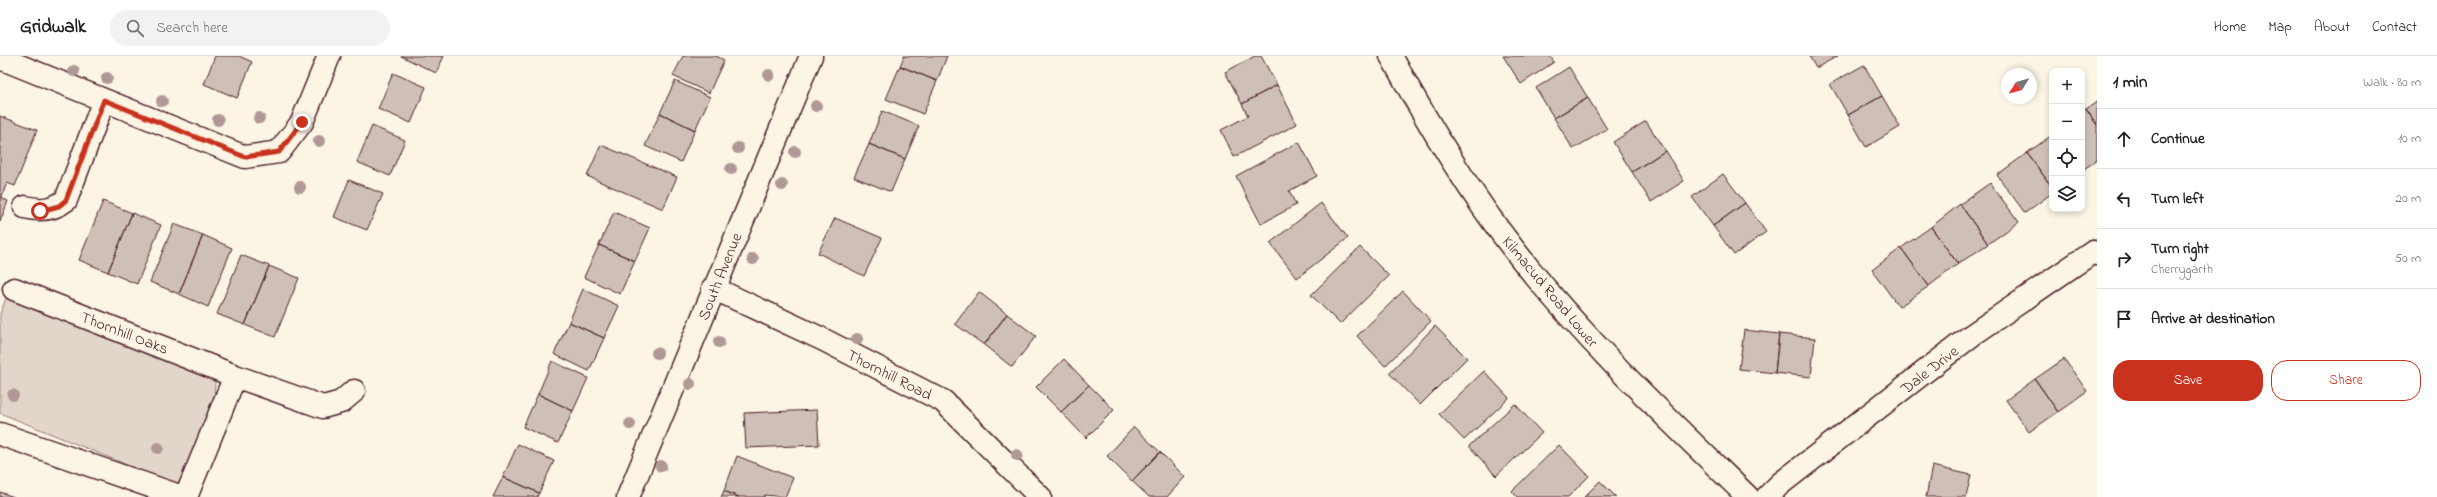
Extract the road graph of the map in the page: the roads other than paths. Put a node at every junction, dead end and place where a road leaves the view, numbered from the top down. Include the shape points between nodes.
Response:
1 (329, 56) edge
2 (811, 56) edge
3 (1391, 56) edge
4 (0, 58) edge
5 (104, 100) junction
6 (25, 207) dead end
7 (2096, 251) edge
8 (713, 288) junction
9 (14, 289) dead end
10 (235, 376) junction
11 (354, 390) dead end
12 (0, 434) edge
13 (182, 497) edge
14 (186, 497) edge
15 (628, 497) edge
16 (1040, 497) edge
17 (1748, 497) edge
18 (1767, 497) edge

1 - 5 street via 302,122 279,152 245,157
2 - 8 street, South Avenue
3 - 17 street, Kilmacud Road Lower via 1434,133 1512,247 1609,360
4 - 5 street
5 - 6 street via 66,200 59,206 40,211
7 - 18 street, Dale Drive via 1972,335 1780,484
8 - 15 street, South Avenue
8 - 16 street, Thornhill Road via 822,339 943,402
9 - 10 street, Thornhill Oaks
10 - 11 street, Thornhill Oaks via 323,407 341,402
10 - 14 street
12 - 13 street

